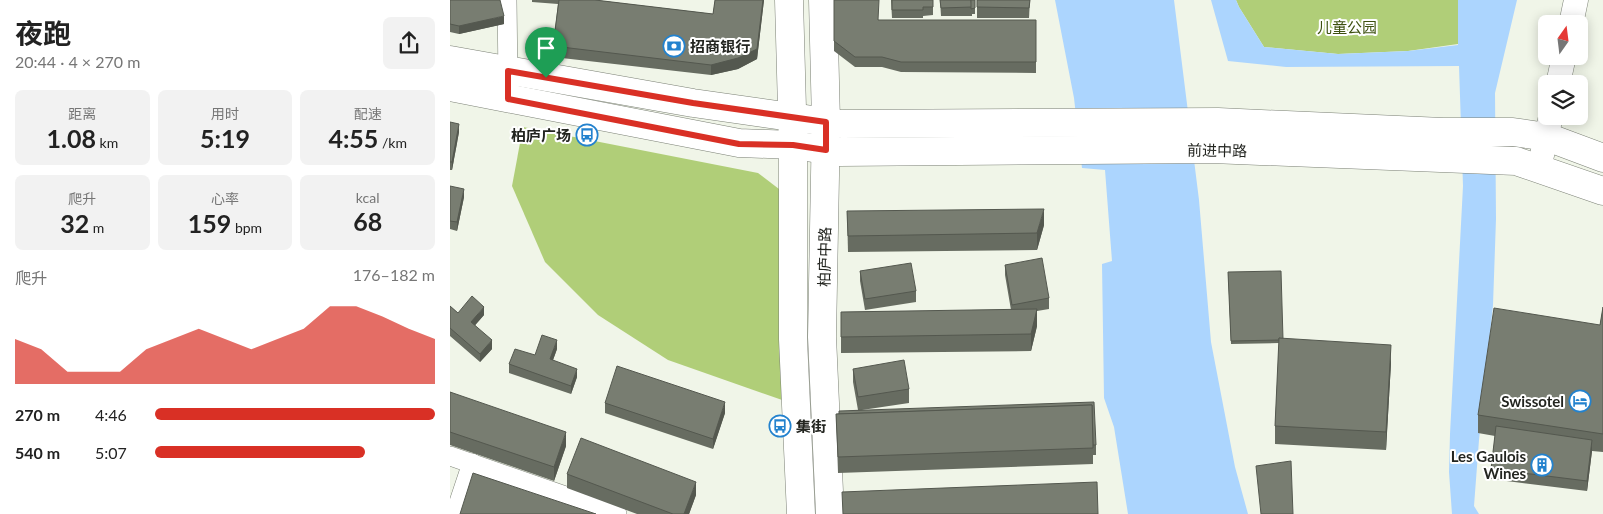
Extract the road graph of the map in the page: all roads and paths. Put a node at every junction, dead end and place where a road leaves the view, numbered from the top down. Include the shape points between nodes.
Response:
1 (507, 0) edge
2 (790, 0) edge
3 (823, 0) edge
4 (1576, 0) edge
5 (1573, 15) edge
6 (450, 60) edge
7 (508, 71) junction
8 (450, 88) edge
9 (508, 99) junction
10 (792, 118) junction
11 (826, 122) junction
12 (1549, 127) edge
13 (793, 145) junction
14 (826, 150) junction
15 (1603, 158) edge
16 (1528, 164) junction
17 (1603, 191) edge
18 (450, 456) edge
19 (472, 464) junction
20 (455, 514) edge
21 (617, 514) edge
22 (801, 514) edge
23 (830, 514) edge

1 - 7 street
2 - 10 main road, 柏庐中路
3 - 11 main road, 柏庐中路
4 - 5 street
6 - 7 main road, 前进中路
7 - 9 street
7 - 10 main road, 前进中路
8 - 9 main road, 前进中路
9 - 13 main road, 前进中路 via 739,144
10 - 11 main road, 前进中路
10 - 13 main road, 柏庐中路
11 - 12 main road, 前进中路 via 1218,122 1443,132 1513,132
11 - 14 main road, 柏庐中路
12 - 15 main road, 前进中路
12 - 16 street
13 - 14 main road, 前进中路
13 - 22 main road, 柏庐中路 via 793,339
14 - 16 main road, 前进中路 via 1212,149
14 - 23 main road, 柏庐中路 via 822,337
16 - 17 main road, 前进中路
18 - 19 street
19 - 20 street
19 - 21 street

